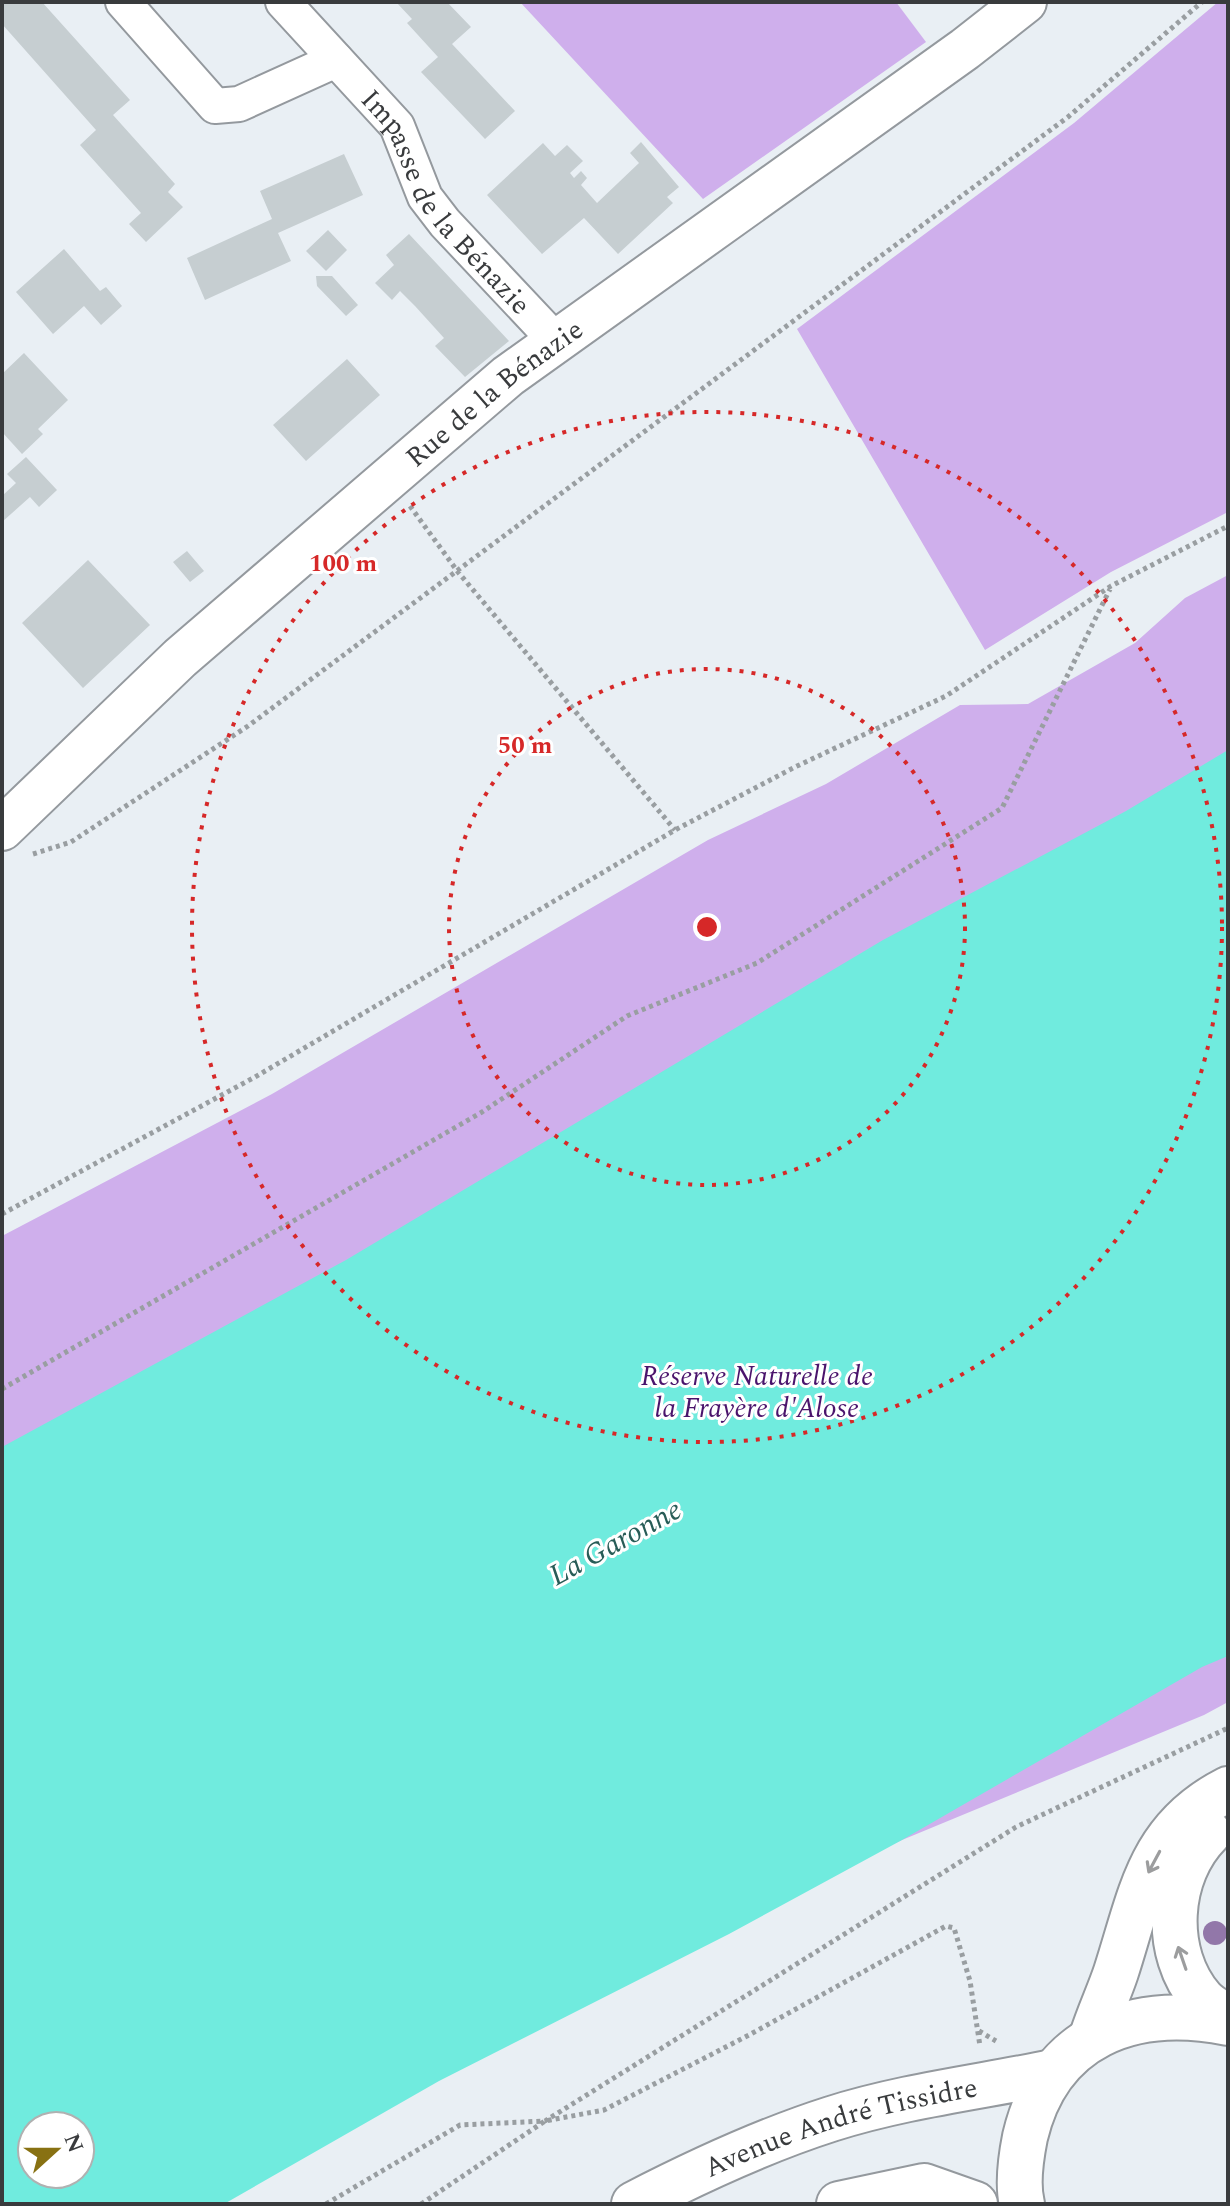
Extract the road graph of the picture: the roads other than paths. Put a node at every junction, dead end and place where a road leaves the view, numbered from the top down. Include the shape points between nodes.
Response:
1 (123, 2) edge
2 (283, 2) edge
3 (1025, 2) edge
4 (336, 60) junction
5 (556, 341) junction
6 (16, 842) edge
7 (1228, 1789) edge
8 (1228, 1814) edge
9 (1228, 2020) edge
10 (1092, 2036) junction
11 (1053, 2072) junction
12 (634, 2204) edge
13 (839, 2204) edge
14 (975, 2204) edge
15 (1022, 2204) edge

1 - 4 street via 215,106 239,104
2 - 4 street, Impasse de la Bénazie
3 - 5 street, Rue de la Bénazie
4 - 5 street, Impasse de la Bénazie via 397,126 425,197 438,214
5 - 6 street, Rue de la Bénazie via 508,376 180,658
7 -> 10 main road via 1187,1816 1161,1847 1133,1906
9 -> 8 main road via 1203,2000 1185,1968 1174,1917 1178,1878 1193,1848
9 - 10 main road via 1189,2015 1139,2019
10 - 11 main road
11 - 12 main road, Avenue André Tissidre via 833,2118 715,2162
11 - 15 main road via 1032,2110 1022,2153
13 - 14 main road via 924,2186

